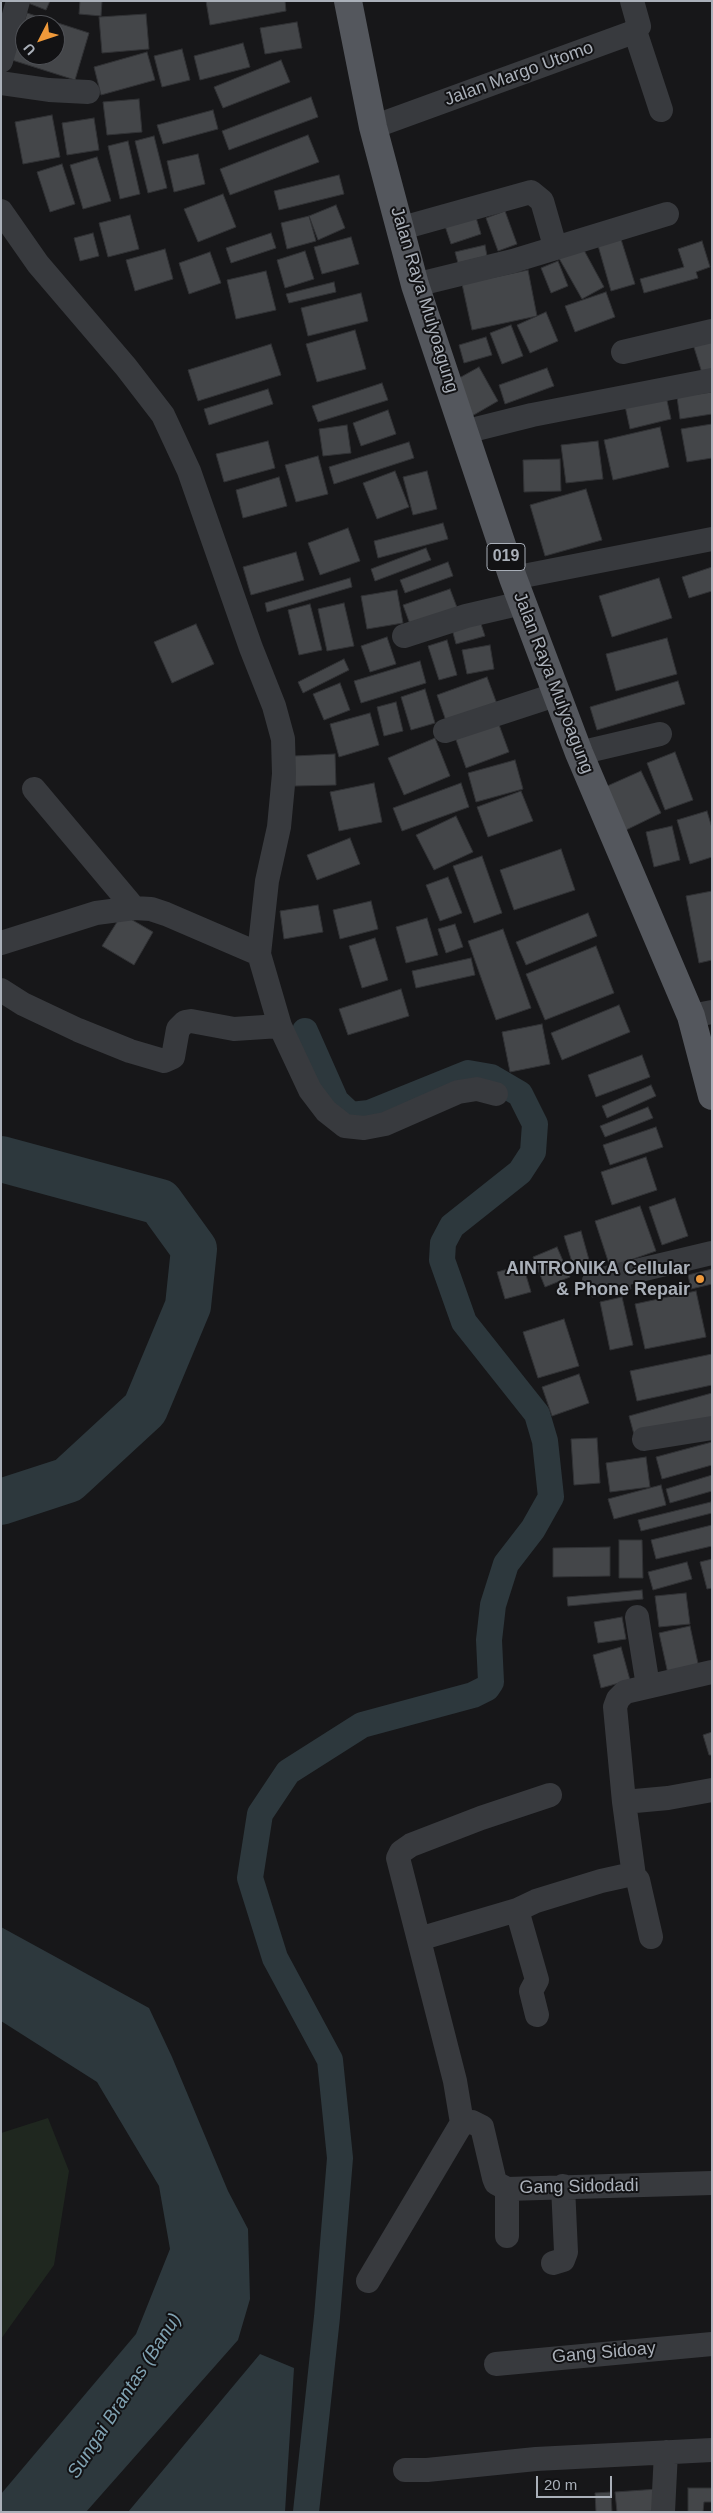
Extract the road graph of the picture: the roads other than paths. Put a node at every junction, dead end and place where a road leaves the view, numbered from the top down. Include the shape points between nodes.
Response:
1 (18, 1) edge
2 (348, 1) edge
3 (632, 1) edge
4 (634, 31) junction
5 (1, 60) edge
6 (20, 86) edge
7 (88, 92) dead end
8 (661, 110) dead end
9 (373, 127) junction
10 (1, 211) edge
11 (667, 214) dead end
12 (402, 228) junction
13 (555, 246) junction
14 (416, 284) junction
15 (712, 332) edge
16 (623, 352) dead end
17 (712, 380) edge
18 (464, 432) junction
19 (712, 539) edge
20 (513, 578) junction
21 (522, 603) junction
22 (404, 636) dead end
23 (558, 694) junction
24 (445, 731) dead end
25 (660, 734) dead end
26 (579, 753) junction
27 (34, 789) dead end
28 (134, 908) junction
29 (1, 943) edge
30 (259, 954) junction
31 (1, 990) edge
32 (701, 1014) edge
33 (280, 1026) junction
34 (496, 1094) dead end
35 (712, 1096) edge
36 (712, 1252) edge
37 (594, 1280) dead end
38 (712, 1428) edge
39 (644, 1439) dead end
40 (637, 1617) dead end
41 (712, 1672) edge
42 (648, 1686) junction
43 (712, 1790) edge
44 (550, 1796) dead end
45 (624, 1802) junction
46 (634, 1876) junction
47 (517, 1910) junction
48 (651, 1937) dead end
49 (419, 1939) junction
50 (537, 2015) dead end
51 (462, 2123) junction
52 (712, 2184) edge
53 (563, 2186) junction
54 (507, 2189) junction
55 (507, 2236) dead end
56 (554, 2263) dead end
57 (368, 2281) dead end
58 (712, 2344) edge
59 (496, 2364) dead end
60 (712, 2450) edge
61 (666, 2452) junction
62 (405, 2470) dead end
63 (663, 2512) edge

1 - 5 street
2 - 9 main road, Jalan Raya Mulyoagung / 019
3 - 4 street via 638,23
4 - 8 street
4 - 9 street, Jalan Margo Utomo
6 - 7 street
9 - 12 main road, Jalan Raya Mulyoagung / 019
10 - 30 street via 38,264 163,415 188,471 274,706 284,739 284,774
11 - 13 street
12 - 13 street via 531,192 542,200
12 - 14 main road, Jalan Raya Mulyoagung / 019
13 - 14 street via 512,261
14 - 18 main road, Jalan Raya Mulyoagung / 019
15 - 16 street
17 - 18 street via 532,415
18 - 20 main road, Jalan Raya Mulyoagung / 019
19 - 20 street
20 - 21 main road, Jalan Raya Mulyoagung / 019
21 - 22 street via 466,616
21 - 23 main road, Jalan Raya Mulyoagung / 019
23 - 24 street
23 - 26 main road, Jalan Raya Mulyoagung / 019
25 - 26 street
26 - 32 main road, Jalan Raya Mulyoagung / 019
27 - 28 street
28 - 29 street via 96,913
28 - 30 street via 166,914
30 - 33 street
31 - 33 street via 78,1030 164,1061 173,1057 178,1029 185,1022 234,1029
32 - 35 main road, Jalan Raya Mulyoagung / 019
33 - 34 street via 310,1090 326,1111 346,1126 364,1128 385,1124 458,1092 477,1089
36 - 37 street
38 - 39 street
40 - 42 street
41 - 42 street
42 - 45 street via 624,1692 615,1707
43 - 45 street
44 - 49 street via 450,1830 401,1852 399,1864
45 - 46 street
46 - 47 street via 600,1881
46 - 48 street via 638,1880
47 - 49 street
47 - 50 street via 537,1980 531,1991
49 - 51 street via 456,2081
51 - 54 street, Gang Sidodadi via 472,2122 482,2127 496,2183
51 - 57 street
52 - 53 street, Gang Sidodadi
53 - 54 street, Gang Sidodadi
53 - 56 street via 566,2252 563,2260
54 - 55 street
58 - 59 street, Gang Sidoay
60 - 61 street
61 - 62 street
61 - 63 street

